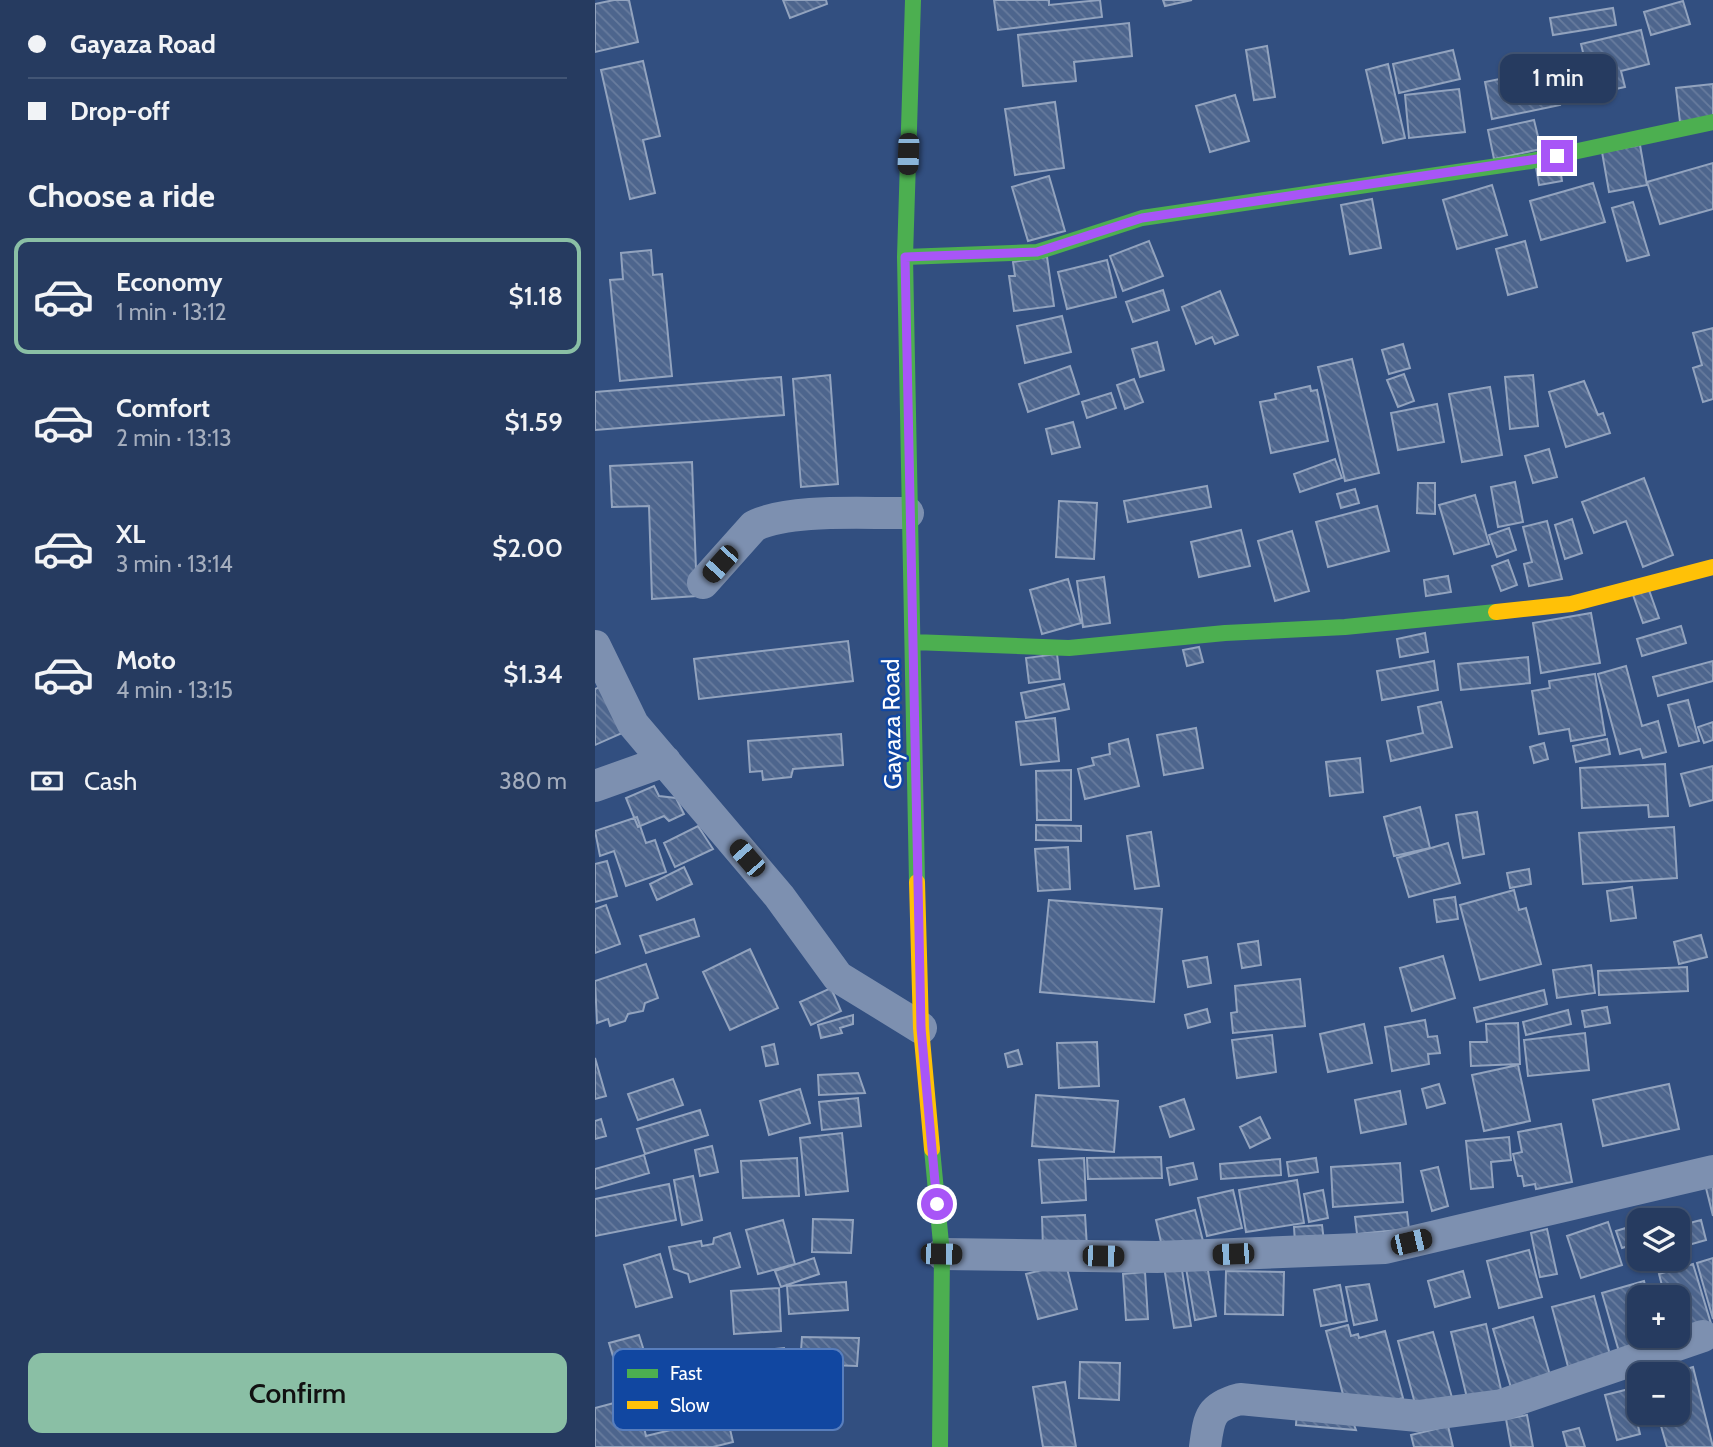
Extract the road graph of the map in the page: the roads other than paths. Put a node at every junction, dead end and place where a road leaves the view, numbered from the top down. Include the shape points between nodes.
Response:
1 (913, 0) edge
2 (1713, 122) edge
3 (905, 257) junction
4 (908, 513) junction
5 (1713, 567) edge
6 (703, 583) dead end
7 (913, 642) junction
8 (595, 646) edge
9 (665, 761) junction
10 (595, 786) edge
11 (921, 1028) junction
12 (1713, 1171) edge
13 (941, 1254) junction
14 (1703, 1336) dead end
15 (940, 1447) edge
16 (1205, 1447) edge

1 - 3 street, Gayaza Road
2 - 3 street via 1531,161 1142,218 1037,252
3 - 4 street, Gayaza Road
4 - 6 street via 764,521 754,526
4 - 7 street, Gayaza Road
5 - 7 street via 1571,604 1345,627 1069,648
7 - 11 street, Gayaza Road
8 - 9 street via 633,724
9 - 10 street
9 - 11 street via 779,896 838,977
11 - 13 street, Gayaza Road
12 - 13 street via 1385,1248 1157,1257
13 - 15 street, Gayaza Road
14 - 16 street via 1502,1405 1418,1416 1240,1399 1223,1403 1212,1413

